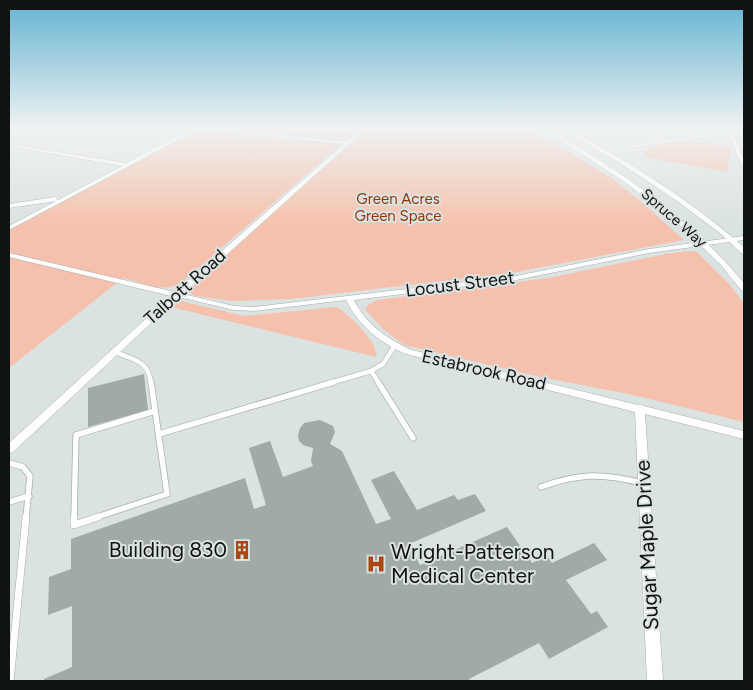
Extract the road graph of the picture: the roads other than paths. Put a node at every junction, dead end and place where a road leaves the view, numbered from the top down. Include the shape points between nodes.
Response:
1 (99, 160) edge
2 (136, 160) edge
3 (328, 160) edge
4 (594, 160) edge
5 (620, 160) edge
6 (127, 165) junction
7 (70, 195) junction
8 (9, 206) edge
9 (9, 228) edge
10 (744, 238) edge
11 (733, 240) junction
12 (705, 244) junction
13 (744, 251) edge
14 (9, 255) edge
15 (744, 288) edge
16 (176, 295) junction
17 (350, 298) junction
18 (394, 347) junction
19 (113, 352) junction
20 (371, 371) junction
21 (640, 408) junction
22 (155, 411) junction
23 (159, 434) junction
24 (744, 434) edge
25 (413, 438) dead end
26 (9, 449) edge
27 (9, 463) edge
28 (644, 483) junction
29 (541, 487) dead end
30 (29, 496) junction
31 (9, 502) edge
32 (10, 681) edge
33 (655, 681) edge

1 - 6 street
2 - 6 street
3 - 16 street, Talbott Road
4 - 12 street, Spruce Way via 642,190
5 - 11 street, Spruce Way via 668,189
6 - 7 street
7 - 8 street
7 - 9 street
10 - 11 street, Locust Street
11 - 12 street, Locust Street
11 - 13 street, Spruce Way
12 - 15 street, Spruce Way
12 - 17 street, Locust Street via 649,251 516,278
14 - 16 street
16 - 17 street, Locust Street via 234,308 254,309
16 - 19 street, Talbott Road
17 - 18 street, Estabrook Road via 354,310
18 - 20 lane via 383,364
18 - 21 street, Estabrook Road
19 - 22 lane via 144,364 150,373
19 - 26 street, Talbott Road
20 - 23 lane
20 - 25 lane
21 - 24 street, Estabrook Road
21 - 28 street, Sugar Maple Drive
22 - 23 lane
22 - 23 lane via 76,435 74,525 167,494
27 - 30 lane via 23,467 30,476
28 - 29 lane via 608,475 584,474
28 - 33 street, Sugar Maple Drive
30 - 31 lane
30 - 32 lane

